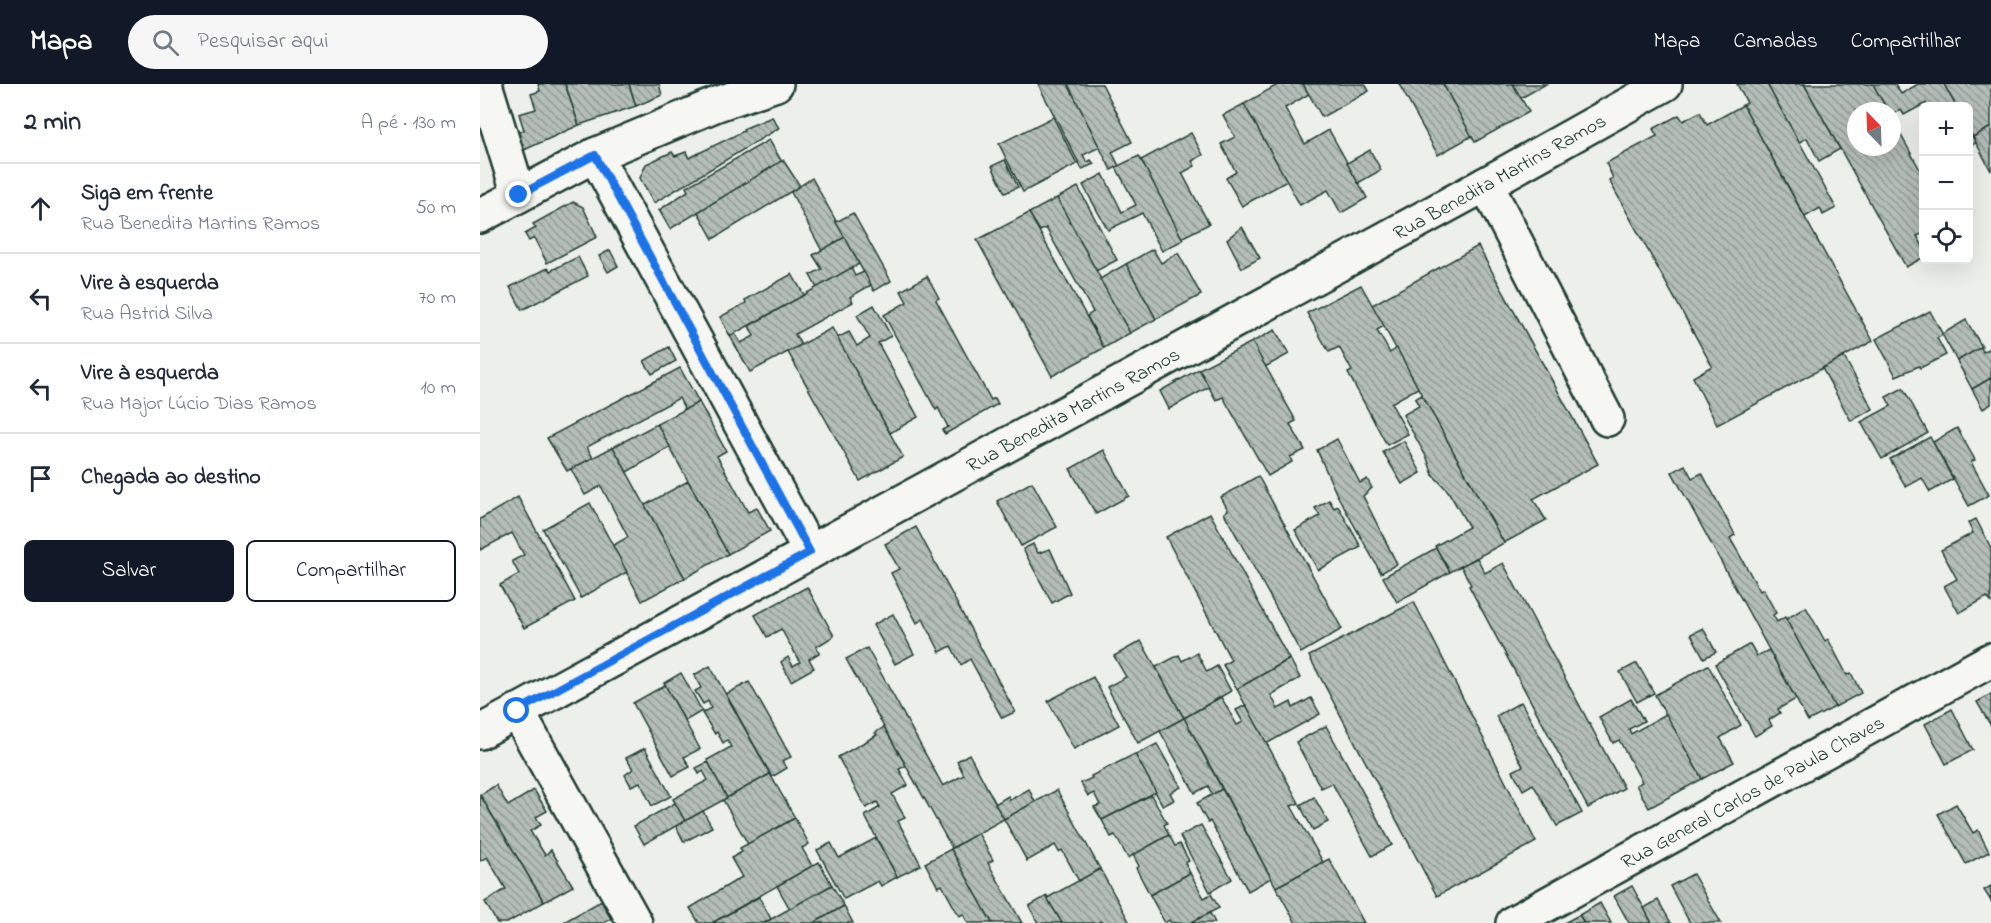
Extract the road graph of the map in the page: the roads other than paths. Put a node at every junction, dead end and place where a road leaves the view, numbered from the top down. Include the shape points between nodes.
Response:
1 (485, 84) edge
2 (776, 84) edge
3 (1665, 84) edge
4 (595, 155) junction
5 (1486, 184) junction
6 (519, 195) junction
7 (480, 216) edge
8 (1607, 419) dead end
9 (810, 552) junction
10 (1991, 660) edge
11 (517, 711) junction
12 (480, 732) edge
13 (635, 923) edge
14 (1513, 923) edge

1 - 6 street
2 - 4 street
3 - 5 street, Rua Benedita Martins Ramos
4 - 6 street
4 - 9 street
5 - 8 street
5 - 9 street, Rua Benedita Martins Ramos
6 - 7 street
9 - 11 street, Rua Benedita Martins Ramos
10 - 14 street, Rua General Carlos de Paula Chaves
11 - 12 street, Rua Benedita Martins Ramos
11 - 13 street

